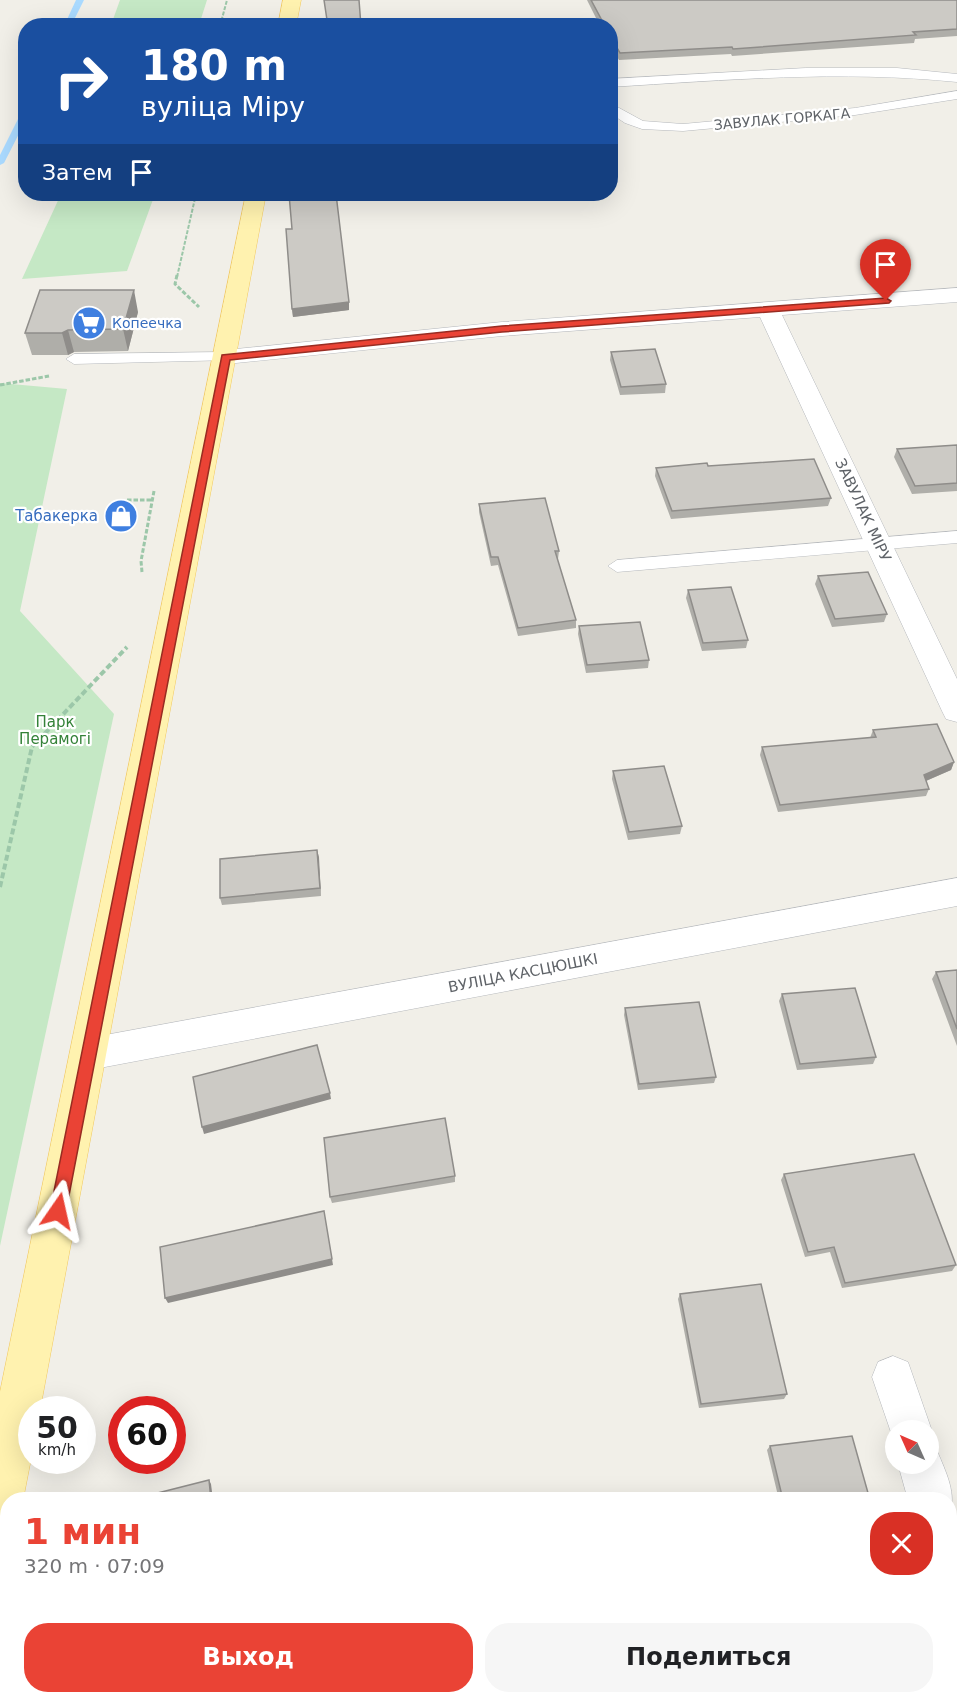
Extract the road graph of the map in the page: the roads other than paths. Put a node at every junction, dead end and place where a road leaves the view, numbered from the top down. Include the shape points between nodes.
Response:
1 (292, 0) edge
2 (289, 18) edge
3 (957, 78) edge
4 (618, 83) edge
5 (957, 95) edge
6 (618, 113) edge
7 (255, 201) edge
8 (957, 295) edge
9 (768, 310) junction
10 (225, 357) junction
11 (75, 359) edge
12 (957, 537) edge
13 (879, 543) junction
14 (617, 566) dead end
15 (957, 711) edge
16 (957, 892) edge
17 (89, 1054) junction
18 (893, 1377) dead end
19 (907, 1420) edge
20 (923, 1474) edge
21 (2, 1492) edge
22 (929, 1492) edge

1 - 2 main road
3 - 4 lane via 897,72 806,72
5 - 6 lane, ЗАВУЛАК ГОРКАГА via 887,110 692,127 639,124
7 - 10 main road
8 - 9 street
9 - 10 street via 502,329
9 - 13 street, ЗАВУЛАК МІРУ
10 - 11 lane
10 - 17 main road
12 - 13 lane
13 - 14 lane
13 - 15 street, ЗАВУЛАК МІРУ
16 - 17 street, ВУЛІЦА КАСЦЮШКІ
17 - 21 main road
18 - 19 street
20 - 22 street

